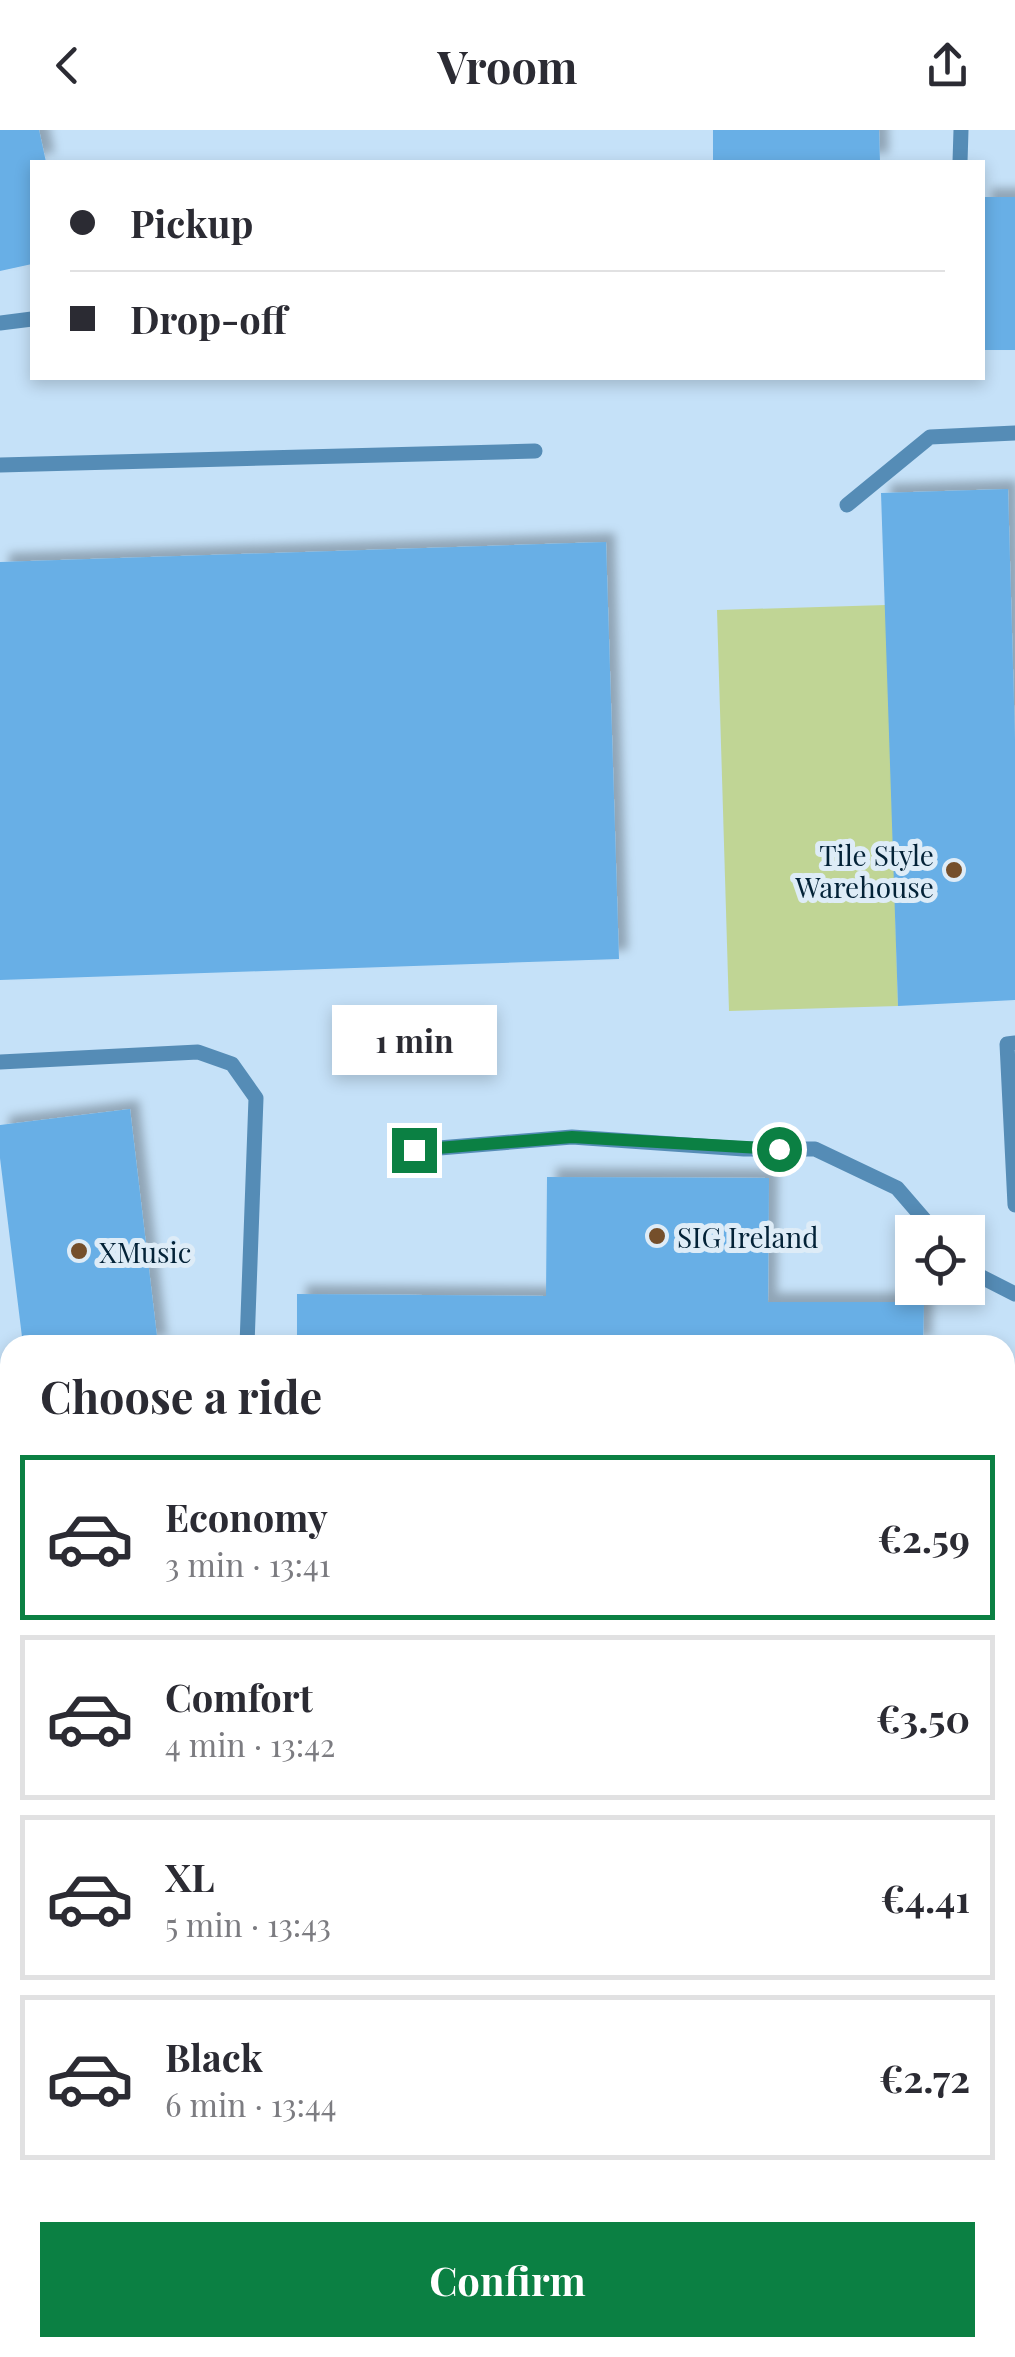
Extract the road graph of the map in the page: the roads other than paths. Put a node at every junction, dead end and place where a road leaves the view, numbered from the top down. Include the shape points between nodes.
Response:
1 (961, 130) edge
2 (960, 160) edge
3 (30, 319) edge
4 (0, 323) edge
5 (1015, 433) edge
6 (535, 451) dead end
7 (0, 465) edge
8 (847, 505) dead end
9 (1015, 1043) edge
10 (0, 1062) edge
11 (414, 1150) dead end
12 (1015, 1205) edge
13 (920, 1215) edge
14 (985, 1279) edge
15 (1015, 1294) edge
16 (247, 1335) edge

1 - 2 lane
3 - 4 lane
5 - 8 lane via 930,437
6 - 7 lane
9 - 12 lane via 1007,1044
10 - 16 lane via 198,1052 232,1064 256,1098
11 - 13 lane via 572,1137 815,1150 897,1188
14 - 15 lane

